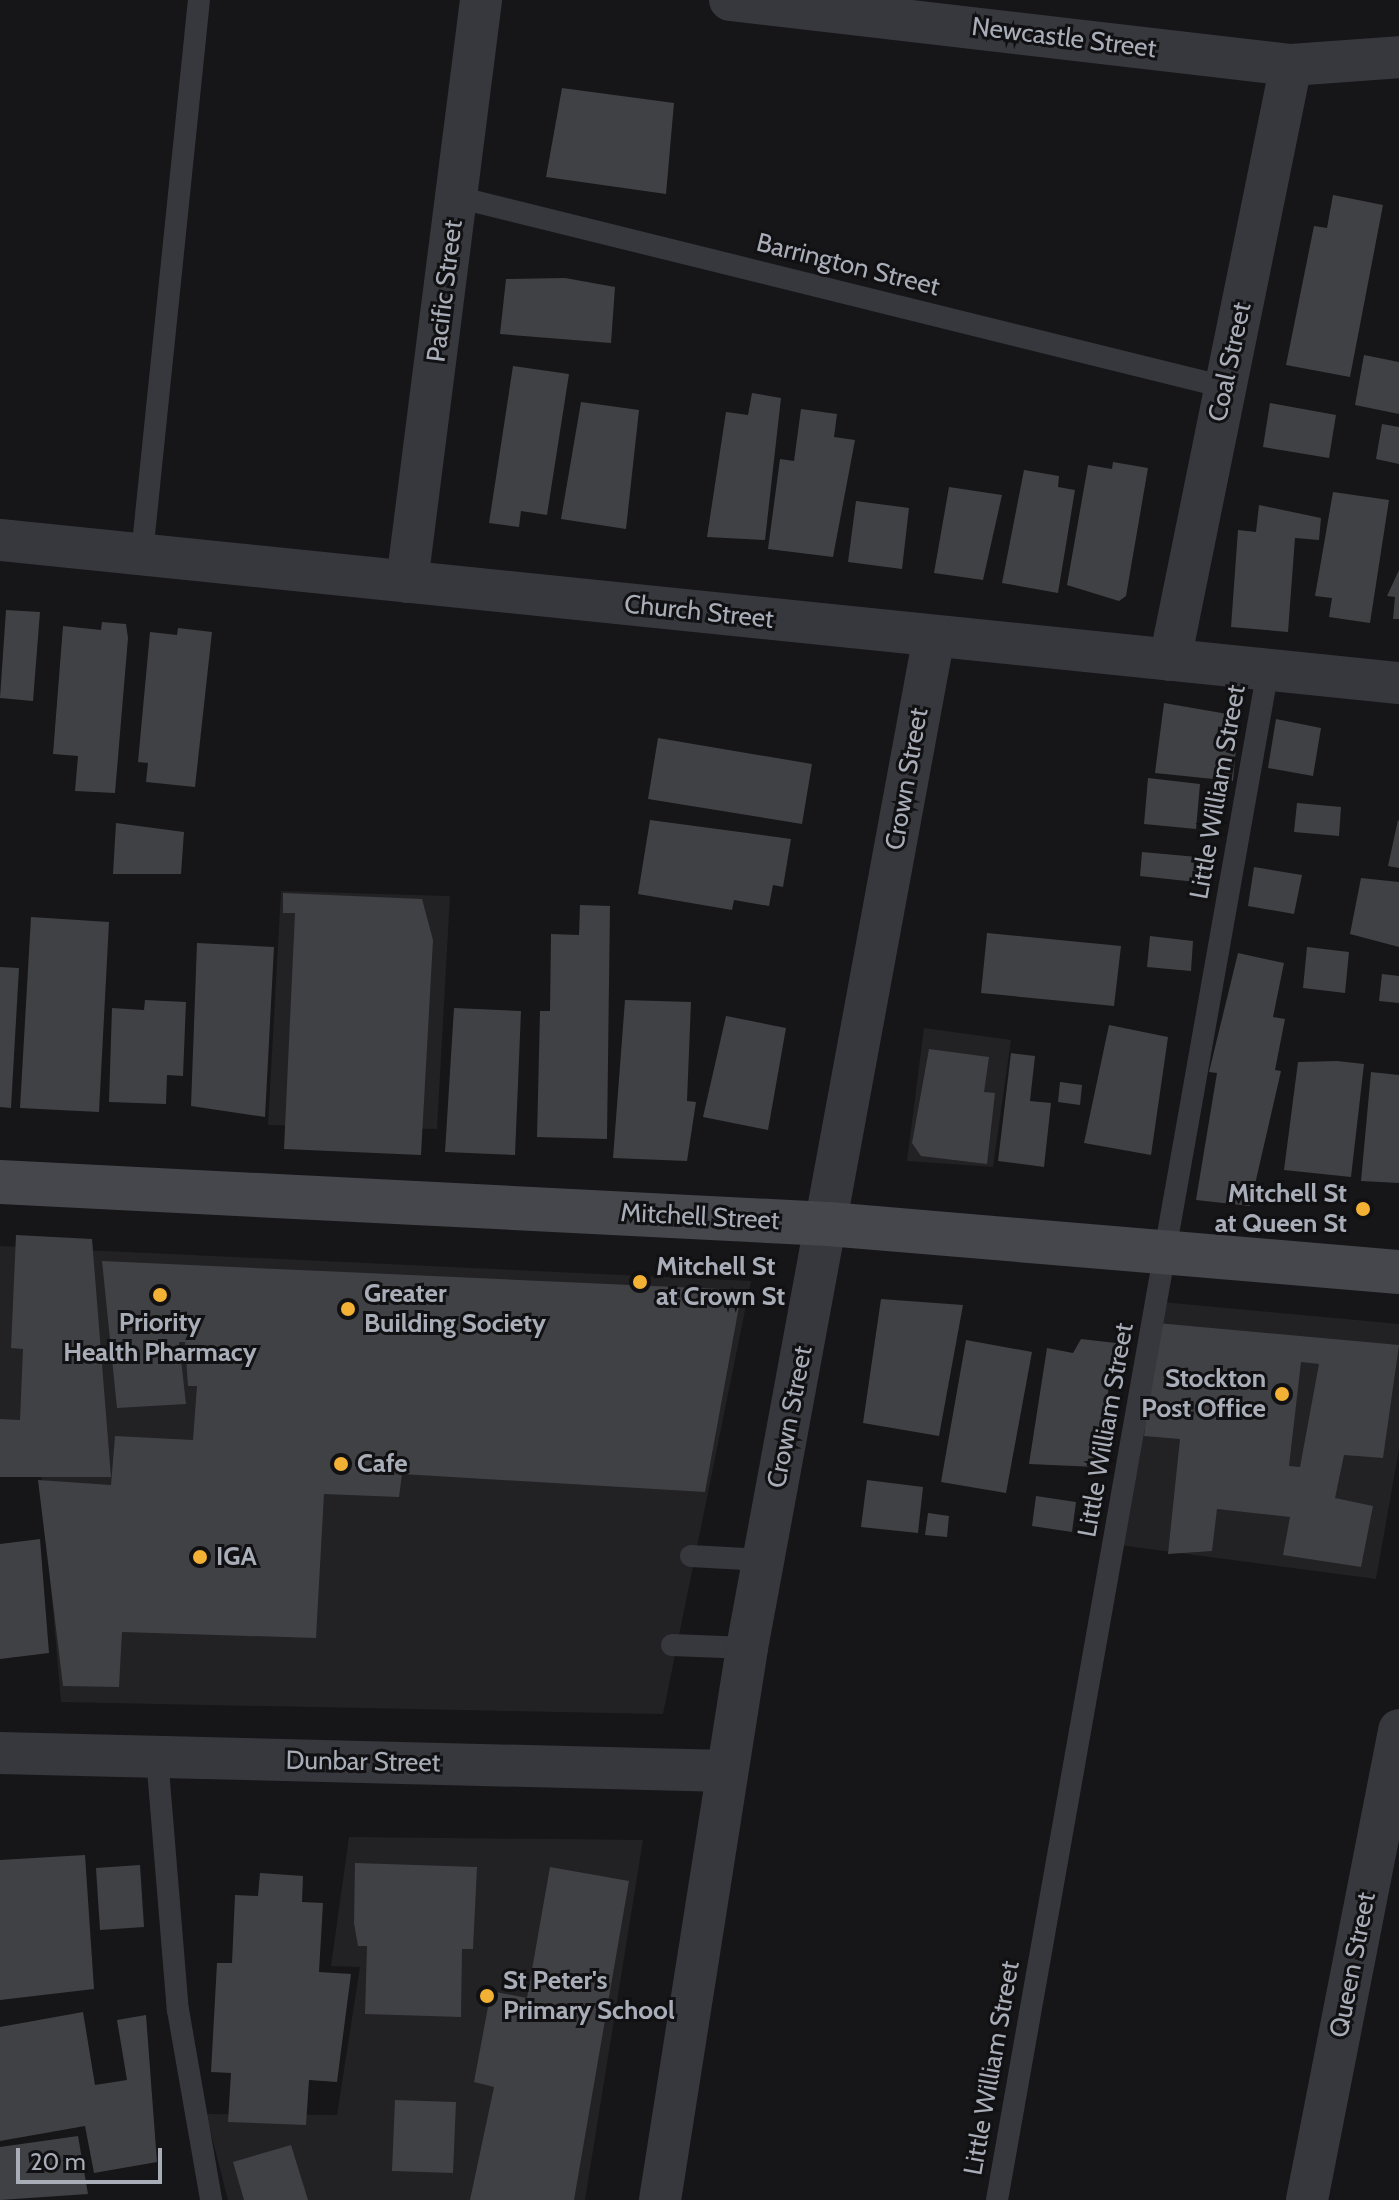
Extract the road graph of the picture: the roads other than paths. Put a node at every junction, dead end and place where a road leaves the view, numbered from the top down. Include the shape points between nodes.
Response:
1 (199, 0) edge
2 (481, 0) edge
3 (730, 0) edge
4 (1399, 57) edge
5 (1291, 65) junction
6 (457, 197) junction
7 (1225, 387) junction
8 (0, 540) edge
9 (142, 554) junction
10 (407, 582) junction
11 (934, 636) junction
12 (1170, 660) junction
13 (1268, 669) junction
14 (1399, 683) edge
15 (0, 1182) edge
16 (828, 1224) junction
17 (1166, 1252) junction
18 (1399, 1272) edge
19 (691, 1556) dead end
20 (763, 1560) junction
21 (672, 1645) dead end
22 (747, 1648) junction
23 (1399, 1730) edge
24 (0, 1753) edge
25 (157, 1757) junction
26 (727, 1771) junction
27 (211, 2200) edge
28 (660, 2200) edge
29 (997, 2200) edge
30 (1307, 2200) edge

1 - 9 lane
2 - 6 street, Pacific Street
3 - 5 street, Newcastle Street
4 - 5 street, Newcastle Street
5 - 7 street, Coal Street
6 - 7 lane, Barrington Street
6 - 10 street, Pacific Street
7 - 12 street, Coal Street
8 - 9 street, Church Street
9 - 10 street, Church Street
10 - 11 street, Church Street
11 - 12 street, Church Street
11 - 16 street, Crown Street
12 - 13 street, Church Street
13 - 14 street, Church Street
13 - 17 lane, Little William Street
15 - 16 street, Mitchell Street
16 - 17 street, Mitchell Street
16 - 20 street, Crown Street
17 - 18 street, Mitchell Street
17 - 29 lane, Little William Street
19 - 20 lane
20 - 22 street, Crown Street
21 - 22 lane
22 - 26 street, Crown Street
23 - 30 street, Queen Street
24 - 25 street, Dunbar Street
25 - 26 street, Dunbar Street
25 - 27 lane via 178,2010
26 - 28 street, Crown Street

